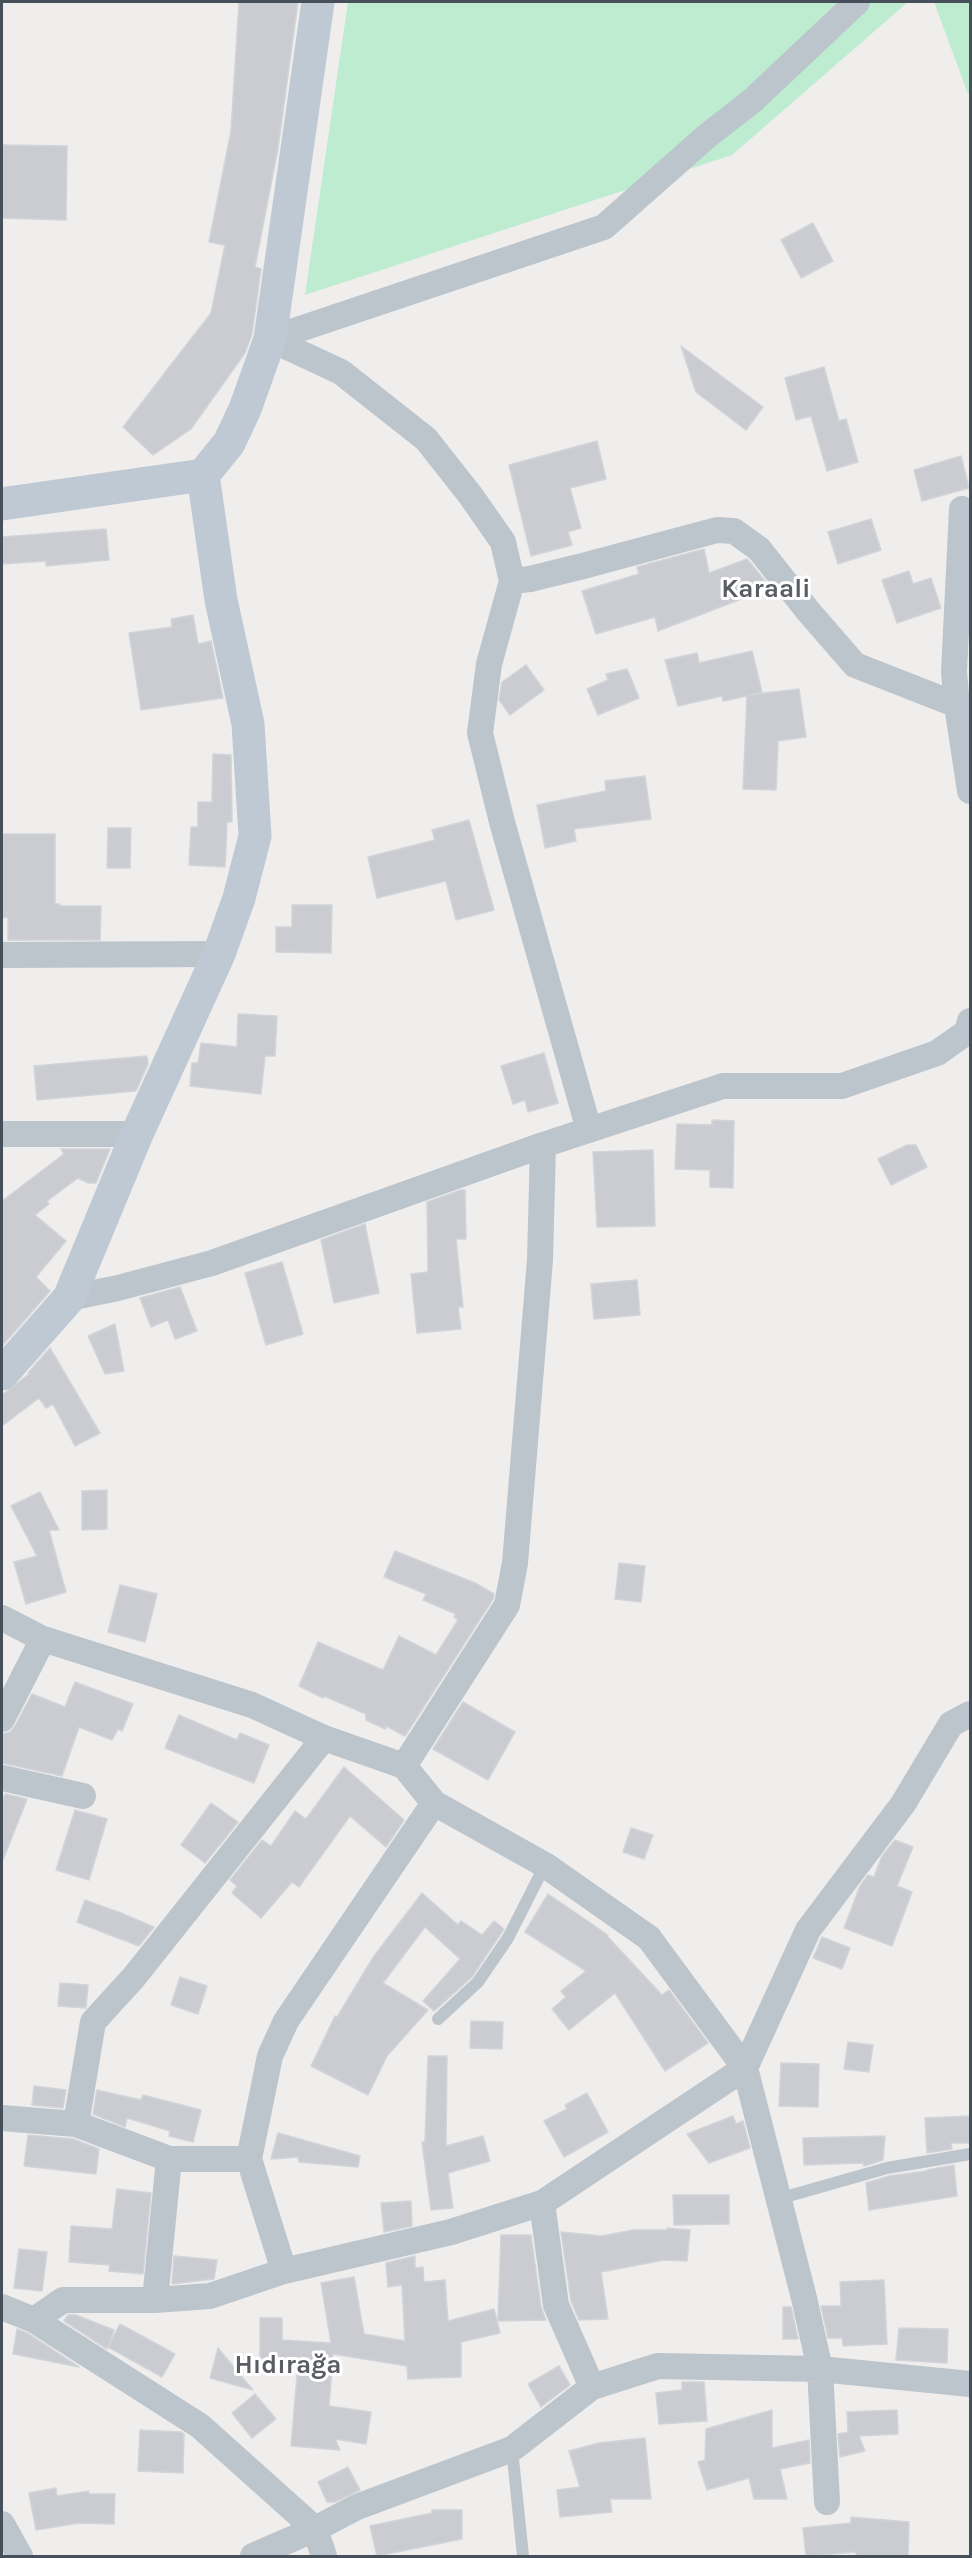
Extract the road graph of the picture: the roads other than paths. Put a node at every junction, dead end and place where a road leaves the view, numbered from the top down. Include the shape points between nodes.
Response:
1 (318, 2) edge
2 (857, 2) edge
3 (270, 339) junction
4 (203, 475) junction
5 (2, 504) edge
6 (962, 509) dead end
7 (512, 580) junction
8 (957, 705) junction
9 (970, 791) edge
10 (219, 954) junction
11 (2, 955) edge
12 (970, 1021) edge
13 (589, 1130) junction
14 (2, 1134) edge
15 (137, 1134) junction
16 (543, 1145) junction
17 (69, 1298) junction
18 (2, 1374) edge
19 (2, 1618) edge
20 (43, 1639) junction
21 (970, 1714) edge
22 (2, 1719) edge
23 (324, 1738) junction
24 (404, 1766) junction
25 (2, 1778) edge
26 (83, 1796) dead end
27 (434, 1803) junction
28 (545, 1865) junction
29 (438, 2019) dead end
30 (745, 2068) junction
31 (2, 2118) edge
32 (76, 2124) junction
33 (970, 2154) edge
34 (169, 2159) junction
35 (249, 2159) junction
36 (778, 2199) junction
37 (542, 2203) junction
38 (284, 2271) junction
39 (155, 2300) junction
40 (2, 2307) edge
41 (34, 2320) junction
42 (820, 2369) junction
43 (970, 2384) edge
44 (592, 2387) junction
45 (512, 2449) junction
46 (827, 2502) dead end
47 (2, 2524) edge
48 (315, 2529) junction
49 (20, 2556) edge
50 (253, 2556) edge
51 (324, 2556) edge
52 (524, 2556) edge

1 - 3 street
2 - 3 street via 752,101 604,227
3 - 4 street via 229,443
3 - 7 street via 341,372 426,439 503,542
4 - 5 street
4 - 10 street via 221,600 248,724 255,836
6 - 8 street via 954,672
7 - 8 street via 531,579 717,530 734,531 759,549 855,665
7 - 13 street via 489,664 480,733
8 - 9 street
10 - 11 street
10 - 15 street
12 - 13 street via 967,1032 937,1053 842,1086 723,1086
13 - 16 street
14 - 15 street
15 - 17 street
16 - 17 street via 212,1263
16 - 24 street via 538,1283 515,1563 507,1605
17 - 18 street
19 - 20 street
20 - 22 street
20 - 23 street via 252,1705
21 - 30 street via 951,1724 903,1804 808,1930
23 - 24 street
23 - 32 street via 134,1977 93,2022
24 - 27 street
25 - 26 street
27 - 28 street
27 - 35 street via 286,2021 270,2056
28 - 29 lane via 508,1938 478,1982
28 - 30 street via 649,1938
30 - 36 street
30 - 37 street
31 - 32 street
32 - 34 street
33 - 36 lane via 887,2168
34 - 35 street
34 - 39 street
35 - 38 street
36 - 42 street
37 - 38 street via 451,2232
37 - 44 street via 556,2305
38 - 39 street via 210,2296
39 - 41 street via 63,2300
40 - 41 street
41 - 48 street via 200,2426
42 - 43 street
42 - 44 street via 658,2366
42 - 46 street
44 - 45 street
45 - 48 street via 357,2507
45 - 52 lane
47 - 49 street
48 - 50 street
48 - 51 street

